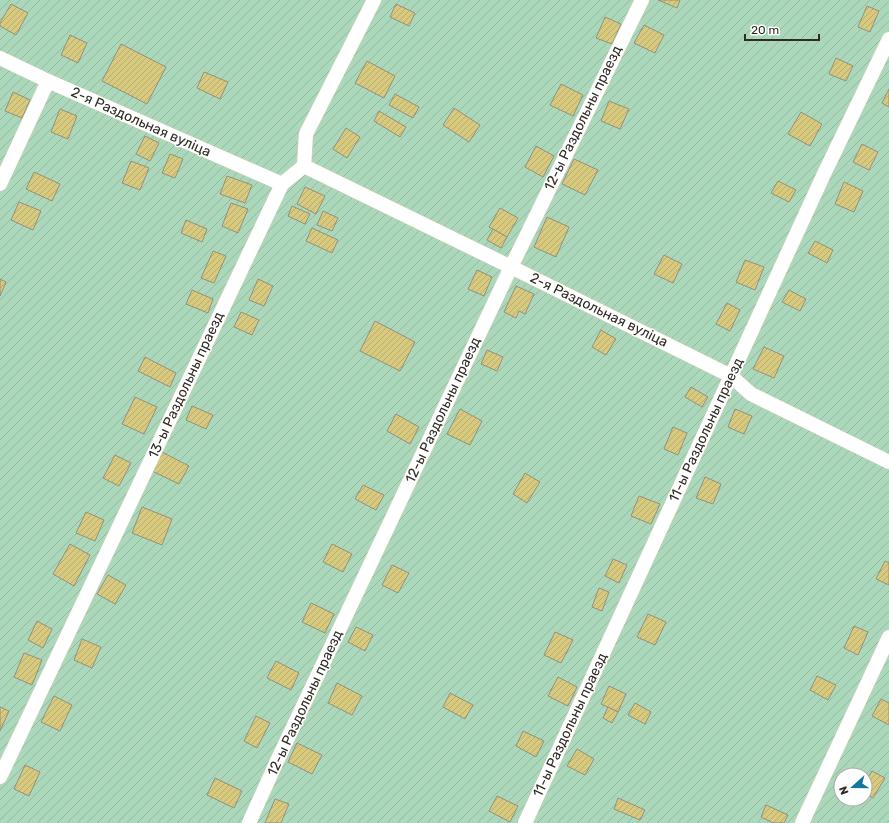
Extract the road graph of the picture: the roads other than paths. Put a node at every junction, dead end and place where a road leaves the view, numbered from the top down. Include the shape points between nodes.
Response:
1 (374, 0) edge
2 (642, 0) edge
3 (889, 39) edge
4 (0, 58) edge
5 (48, 81) junction
6 (304, 166) junction
7 (0, 184) edge
8 (282, 184) junction
9 (511, 267) junction
10 (731, 376) junction
11 (889, 462) edge
12 (889, 637) edge
13 (0, 777) edge
14 (249, 823) edge
15 (525, 823) edge
16 (802, 823) edge

1 - 6 lane via 306,134
2 - 9 lane, 12-ы Раздольны праезд
3 - 10 lane, 11-ы Раздольны праезд
4 - 5 lane, 2-я Раздольная вуліца
5 - 7 lane
5 - 8 lane, 2-я Раздольная вуліца
6 - 8 lane, 13-ы Раздольны праезд
6 - 9 lane, 2-я Раздольная вуліца
8 - 13 lane, 13-ы Раздольны праезд
9 - 10 lane, 2-я Раздольная вуліца
9 - 14 lane, 12-ы Раздольны праезд
10 - 11 lane, 2-я Раздольная вуліца via 751,394
10 - 15 lane, 11-ы Раздольны праезд
12 - 16 lane

